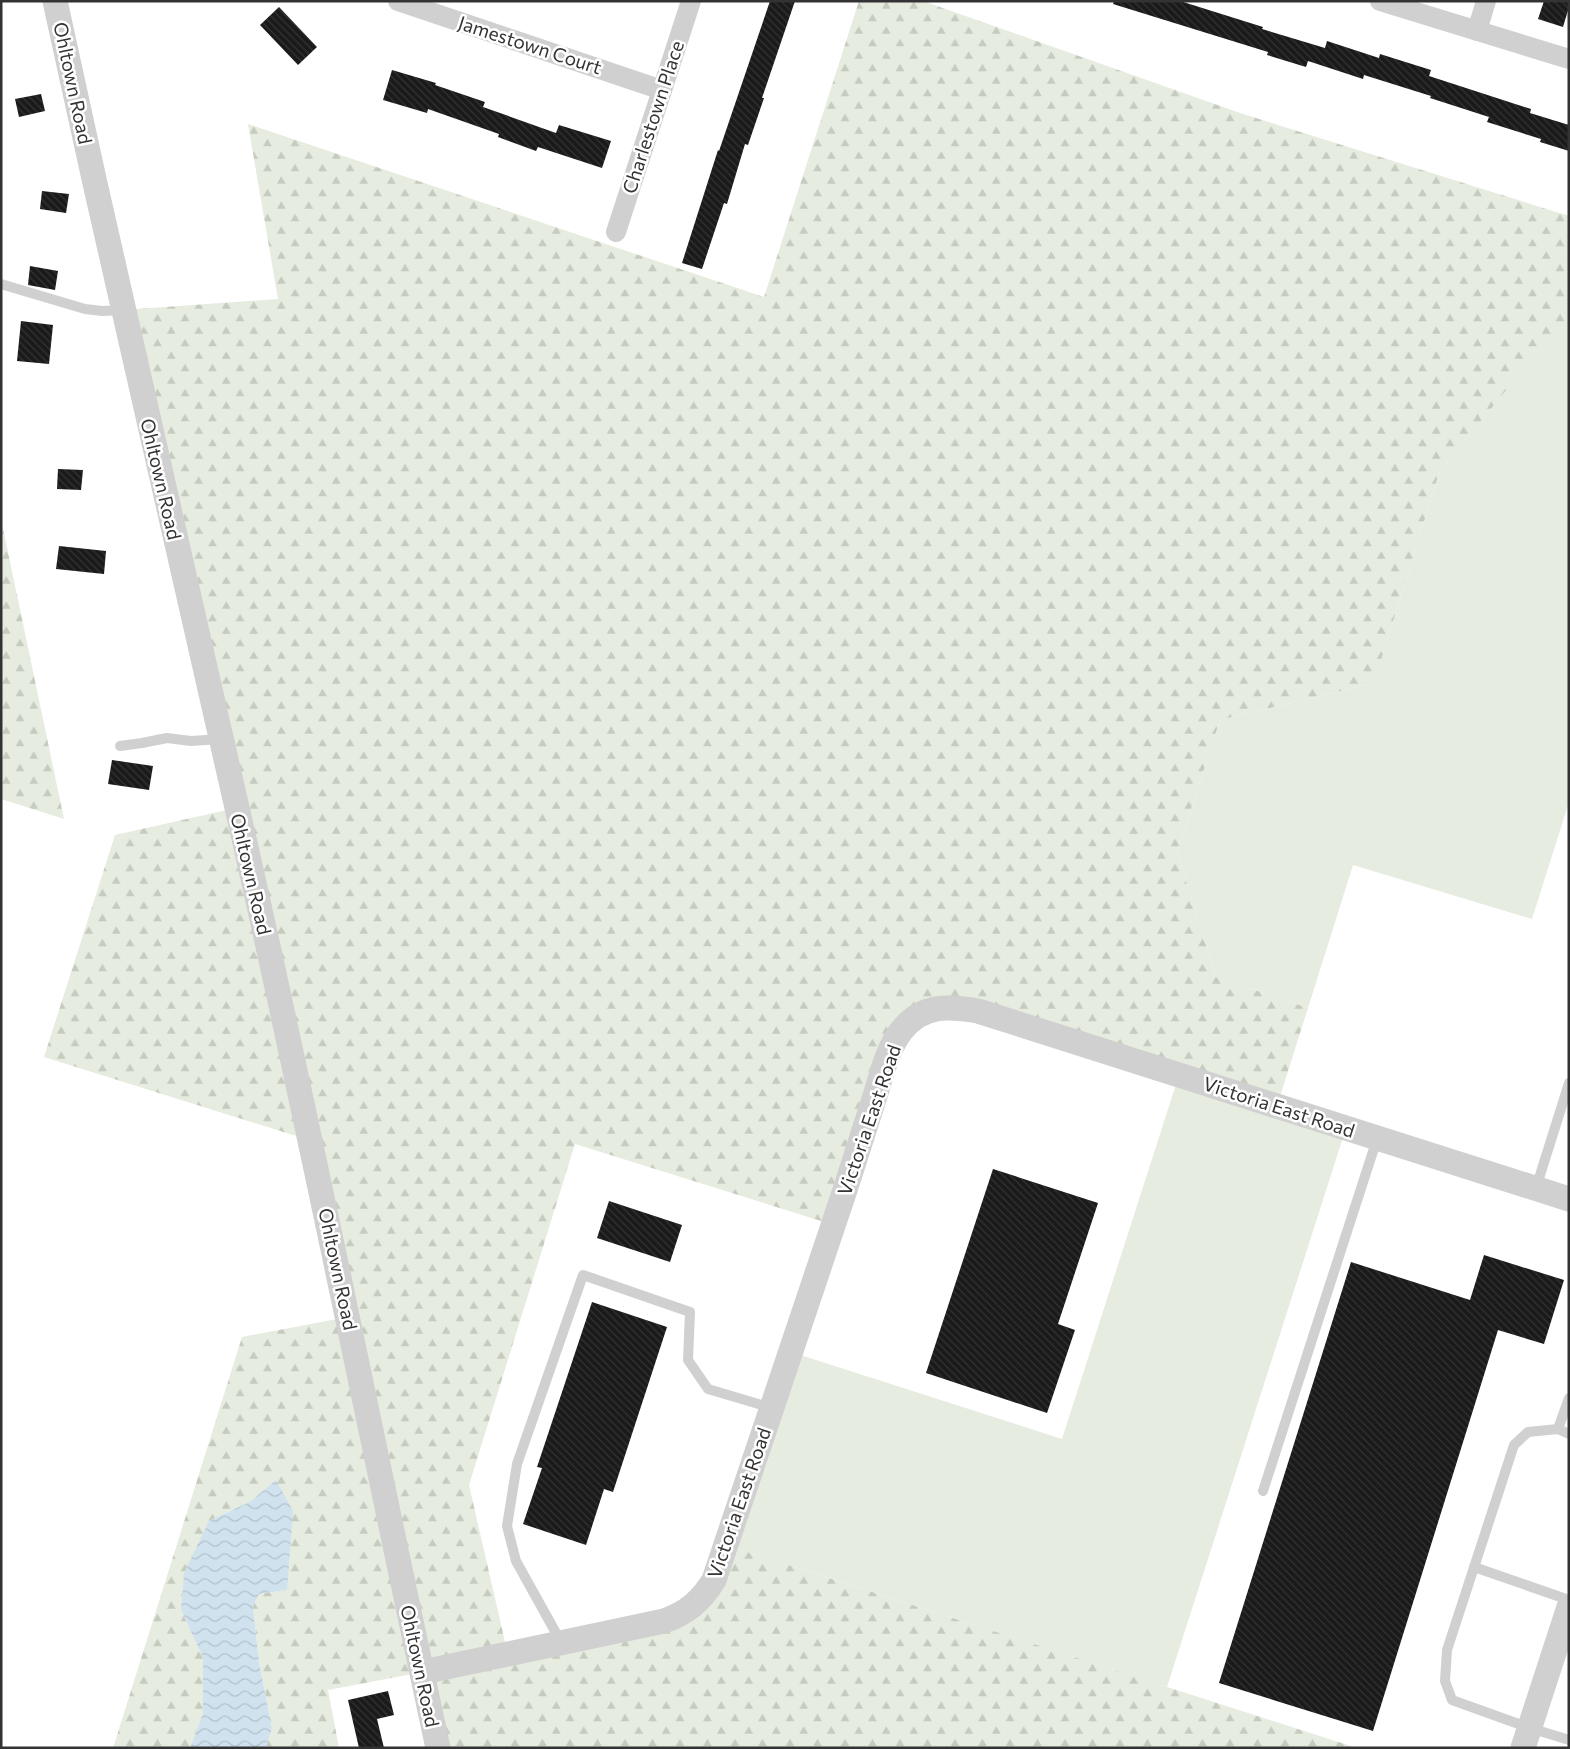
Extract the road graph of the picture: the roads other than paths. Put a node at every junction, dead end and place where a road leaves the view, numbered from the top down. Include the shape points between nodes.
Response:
1 (54, 1) edge
2 (398, 1) edge
3 (691, 1) edge
4 (1380, 1) edge
5 (1486, 1) edge
6 (1477, 31) junction
7 (1569, 59) edge
8 (662, 90) junction
9 (616, 232) dead end
10 (1, 284) edge
11 (123, 310) junction
12 (220, 739) junction
13 (120, 746) dead end
14 (1569, 1083) edge
15 (1377, 1138) junction
16 (1536, 1188) junction
17 (1569, 1199) edge
18 (1569, 1398) edge
19 (772, 1408) junction
20 (1558, 1429) junction
21 (1569, 1434) edge
22 (1263, 1491) dead end
23 (1474, 1567) junction
24 (1569, 1600) edge
25 (1569, 1607) edge
26 (558, 1644) junction
27 (423, 1672) junction
28 (1526, 1738) edge
29 (1569, 1740) edge
30 (438, 1748) edge

1 - 11 street, Ohltown Road
2 - 8 street, Jamestown Court
3 - 8 street, Charlestown Place
4 - 6 street
5 - 6 street
6 - 7 street
8 - 9 street, Charlestown Place
10 - 11 lane via 85,309
11 - 12 street, Ohltown Road
12 - 13 lane via 191,741 167,738
12 - 27 street, Ohltown Road
14 - 16 lane
15 - 16 street, Victoria East Road
15 - 19 street, Victoria East Road via 978,1011 955,1007 928,1011 903,1029 889,1053
15 - 22 lane
16 - 17 street, Victoria East Road
18 - 20 lane
19 - 26 street, Victoria East Road via 714,1580 705,1595 692,1608 670,1619
19 - 26 lane via 708,1389 688,1360 690,1312 583,1275 517,1464 507,1526 516,1562 556,1633
20 - 21 lane
20 - 23 lane via 1528,1432 1514,1445
23 - 24 lane
23 - 28 lane via 1446,1650 1445,1681 1452,1700
25 - 28 street
26 - 27 street, Victoria East Road
27 - 30 street, Ohltown Road
28 - 29 lane

